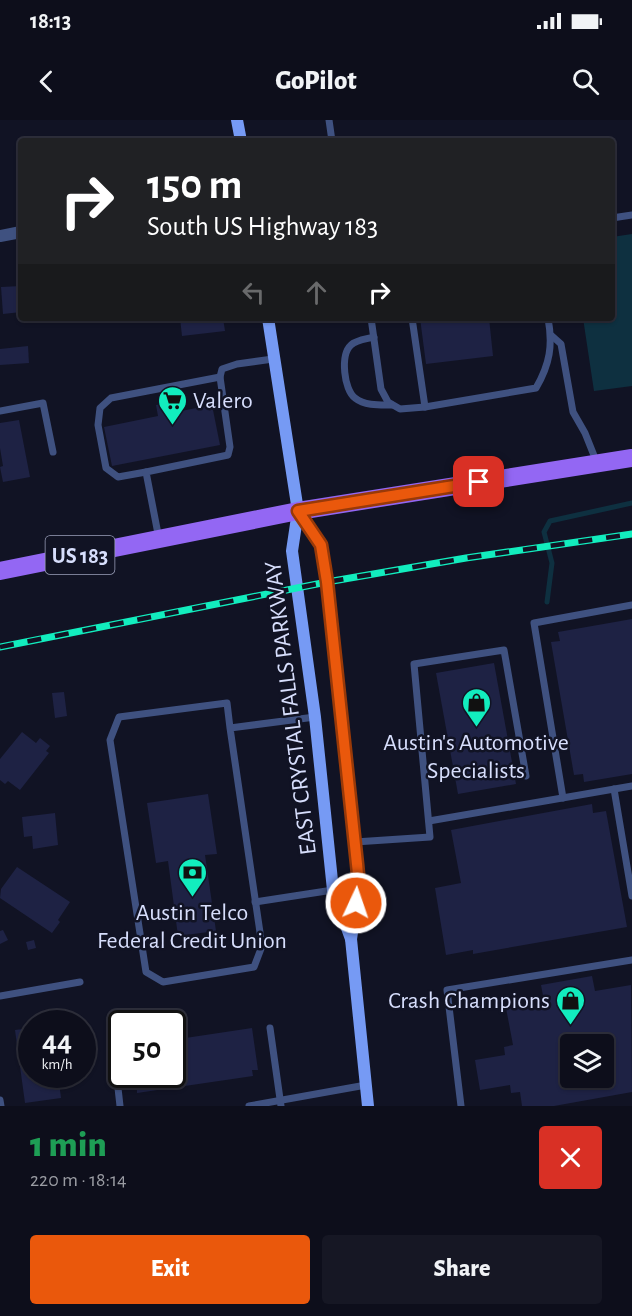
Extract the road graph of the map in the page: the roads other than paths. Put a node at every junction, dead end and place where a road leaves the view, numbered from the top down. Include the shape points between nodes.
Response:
1 (237, 120) edge
2 (329, 120) edge
3 (240, 138) edge
4 (332, 138) edge
5 (632, 215) edge
6 (615, 218) edge
7 (18, 233) edge
8 (0, 236) edge
9 (268, 321) edge
10 (371, 321) edge
11 (412, 321) edge
12 (550, 321) edge
13 (552, 336) junction
14 (374, 337) junction
15 (273, 359) junction
16 (220, 376) junction
17 (393, 405) junction
18 (425, 407) junction
19 (0, 411) edge
20 (53, 452) dead end
21 (632, 458) edge
22 (597, 463) junction
23 (146, 472) junction
24 (298, 511) junction
25 (159, 539) junction
26 (0, 571) edge
27 (632, 605) edge
28 (315, 717) junction
29 (230, 728) junction
30 (526, 776) dead end
31 (632, 786) edge
32 (614, 789) junction
33 (563, 798) junction
34 (429, 821) junction
35 (355, 842) junction
36 (333, 890) junction
37 (632, 896) edge
38 (255, 902) junction
39 (351, 939) junction
40 (632, 960) edge
41 (80, 982) dead end
42 (0, 996) edge
43 (270, 1028) dead end
44 (366, 1086) junction
45 (118, 1088) edge
46 (0, 1100) edge
47 (280, 1104) edge
48 (1, 1106) edge
49 (120, 1106) edge
50 (249, 1106) edge
51 (368, 1106) edge
52 (461, 1106) edge

1 - 3 main road
2 - 4 lane
5 - 6 lane
7 - 8 street
9 - 15 main road
10 - 14 lane
11 - 18 lane
12 - 13 lane
13 - 18 lane via 547,370 536,388
13 - 22 lane via 561,344 573,412
14 - 17 lane via 381,389
14 - 17 lane via 352,344 347,351 344,360 349,392 365,403
15 - 16 lane via 226,366
15 - 24 main road
16 - 23 lane via 228,455
16 - 23 lane via 111,398 100,408 98,425 106,468 118,477
17 - 18 lane via 400,409
19 - 20 lane via 43,403
21 - 22 main road, US 183
22 - 24 main road, US 183
23 - 25 lane
24 - 25 main road, US 183
24 - 28 main road, EAST CRYSTAL FALLS PARKWAY via 292,552
24 - 35 main road, EAST CRYSTAL FALLS PARKWAY via 321,545
25 - 26 main road, US 183
27 - 33 lane via 534,623
28 - 29 lane
28 - 36 main road, EAST CRYSTAL FALLS PARKWAY
29 - 38 lane
29 - 38 lane via 227,703 119,717 110,740 146,972 163,982 254,967 261,946
30 - 34 lane via 504,650 414,664
31 - 32 lane
32 - 33 lane
32 - 37 lane
33 - 34 lane
34 - 35 lane via 430,837
35 - 39 main road, EAST CRYSTAL FALLS PARKWAY via 359,885
36 - 38 lane
36 - 39 main road, EAST CRYSTAL FALLS PARKWAY
39 - 44 main road, EAST CRYSTAL FALLS PARKWAY
40 - 52 lane via 447,990
41 - 42 lane
43 - 47 lane
44 - 47 lane
44 - 51 main road, EAST CRYSTAL FALLS PARKWAY
45 - 49 lane
46 - 48 lane
47 - 50 lane

